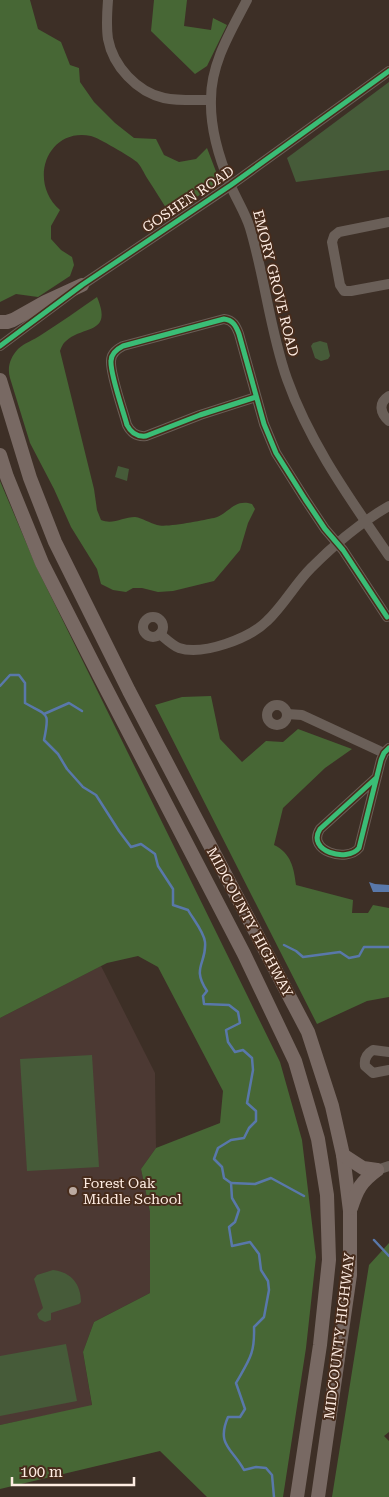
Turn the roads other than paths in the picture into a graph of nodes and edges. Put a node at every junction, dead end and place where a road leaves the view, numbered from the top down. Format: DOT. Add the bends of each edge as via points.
graph roads {
  1 [pos="108,0"];
  2 [pos="247,0"];
  3 [pos="389,71"];
  4 [pos="210,100"];
  5 [pos="230,185"];
  6 [pos="389,222"];
  7 [pos="389,284"];
  8 [pos="82,285"];
  9 [pos="0,322"];
  10 [pos="0,346"];
  11 [pos="0,380"];
  12 [pos="389,396"];
  13 [pos="256,397"];
  14 [pos="389,421"];
  15 [pos="0,455"];
  16 [pos="389,506"];
  17 [pos="365,521"];
  18 [pos="338,544"];
  19 [pos="389,556"];
  20 [pos="387,617"];
  21 [pos="160,634"];
  22 [pos="287,714"];
  23 [pos="386,751"];
  24 [pos="376,778"];
  25 [pos="389,1052"];
  26 [pos="389,1070"];
  27 [pos="343,1155"];
  28 [pos="383,1168"];
  29 [pos="350,1211"];
  30 [pos="297,1497"];
  31 [pos="318,1497"];
  1 -- 4 [label="street" via="109,45 129,78 159,97"];
  2 -- 4 [label="street, EMORY GROVE ROAD" via="218,59"];
  3 -- 5 [label="street, GOSHEN ROAD"];
  4 -- 5 [label="street, EMORY GROVE ROAD" via="215,135"];
  5 -- 8 [label="street, GOSHEN ROAD"];
  5 -- 17 [label="street, EMORY GROVE ROAD" via="250,229 280,357 299,412 325,460"];
  6 -- 7 [label="street" via="340,232 332,242 339,283 344,291"];
  8 -- 9 [label="main road" via="8,322"];
  8 -- 10 [label="street, GOSHEN ROAD"];
  11 -- 27 [label="main road, MIDCOUNTY HIGHWAY" via="30,478 55,542 308,1032 332,1106"];
  12 -- 14 [label="street" via="381,407"];
  13 -- 13 [label="street" via="237,328 230,321 219,320 123,346 112,357 127,425 135,434 146,436"];
  13 -- 18 [label="street" via="268,434 286,471"];
  15 -- 30 [label="main road, MIDCOUNTY HIGHWAY" via="42,563 244,954 295,1061 318,1139 327,1195 329,1260"];
  16 -- 17 [label="street"];
  17 -- 18 [label="street"];
  17 -- 19 [label="street, EMORY GROVE ROAD"];
  18 -- 20 [label="street"];
  18 -- 21 [label="street" via="302,578 269,620 247,635 219,646 186,649 175,646"];
  22 -- 23 [label="street" via="302,715"];
  23 -- 24 [label="street"];
  24 -- 24 [label="street" via="359,848 346,856 319,846 318,831"];
  25 -- 26 [label="street" via="373,1050 364,1062 373,1073"];
  27 -- 28 [label="main road" via="364,1168"];
  27 -- 29 [label="main road, MIDCOUNTY HIGHWAY"];
  28 -- 29 [label="main road" via="364,1180 357,1189"];
  29 -- 31 [label="main road, MIDCOUNTY HIGHWAY" via="350,1275"];
}
